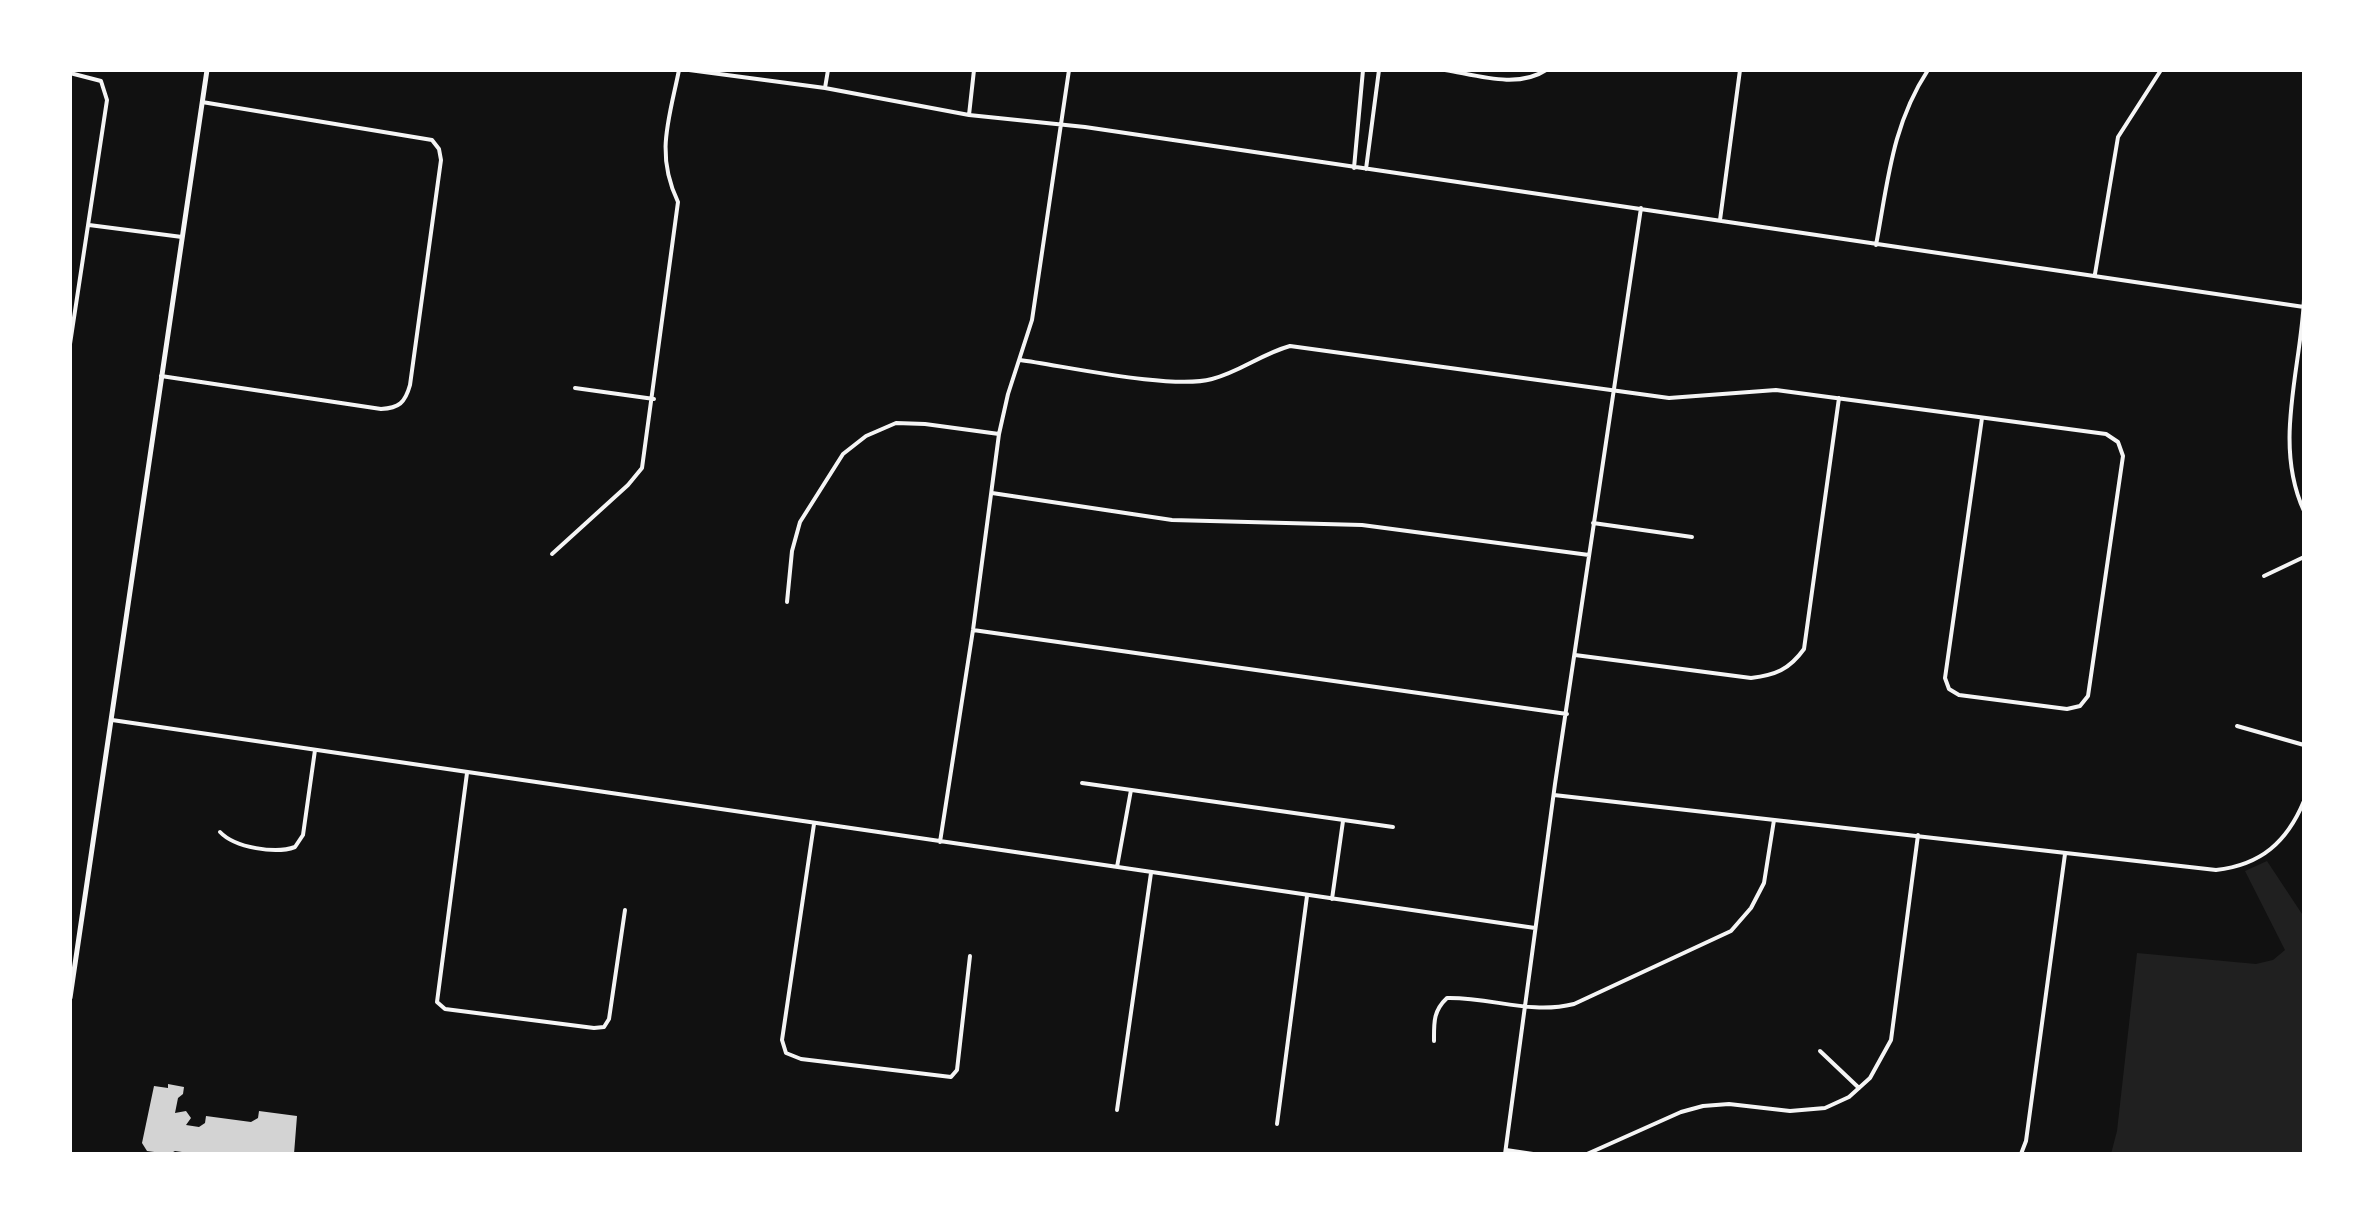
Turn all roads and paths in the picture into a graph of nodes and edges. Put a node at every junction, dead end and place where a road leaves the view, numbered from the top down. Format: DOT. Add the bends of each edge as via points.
graph roads {
  1 [pos="207,70"];
  2 [pos="679,70"];
  3 [pos="690,70"];
  4 [pos="828,70"];
  5 [pos="974,70"];
  6 [pos="1069,70"];
  7 [pos="1363,70"];
  8 [pos="1379,70"];
  9 [pos="1444,70"];
  10 [pos="1546,70"];
  11 [pos="1740,70"];
  12 [pos="1928,70"];
  13 [pos="2161,70"];
  14 [pos="70,73"];
  15 [pos="825,88"];
  16 [pos="202,102"];
  17 [pos="969,116"];
  18 [pos="1059,124"];
  19 [pos="1354,168"];
  20 [pos="1366,170"];
  21 [pos="1641,208"];
  22 [pos="1720,220"];
  23 [pos="90,225"];
  24 [pos="182,237"];
  25 [pos="1876,244"];
  26 [pos="2095,274"];
  27 [pos="2304,298"];
  28 [pos="2304,307"];
  29 [pos="70,344"];
  30 [pos="1020,360"];
  31 [pos="161,376"];
  32 [pos="575,388"];
  33 [pos="1614,391"];
  34 [pos="1839,398"];
  35 [pos="654,400"];
  36 [pos="1982,418"];
  37 [pos="1000,434"];
  38 [pos="992,493"];
  39 [pos="2304,511"];
  40 [pos="1594,523"];
  41 [pos="1692,537"];
  42 [pos="552,554"];
  43 [pos="1589,555"];
  44 [pos="2304,557"];
  45 [pos="2264,576"];
  46 [pos="786,602"];
  47 [pos="974,630"];
  48 [pos="1575,655"];
  49 [pos="1566,714"];
  50 [pos="112,720"];
  51 [pos="2238,726"];
  52 [pos="2304,745"];
  53 [pos="315,750"];
  54 [pos="467,773"];
  55 [pos="1082,782"];
  56 [pos="1131,790"];
  57 [pos="1554,795"];
  58 [pos="2304,801"];
  59 [pos="1774,820"];
  60 [pos="1343,822"];
  61 [pos="814,824"];
  62 [pos="1393,827"];
  63 [pos="220,832"];
  64 [pos="1918,835"];
  65 [pos="940,842"];
  66 [pos="2064,854"];
  67 [pos="1118,868"];
  68 [pos="1151,873"];
  69 [pos="1307,896"];
  70 [pos="1332,898"];
  71 [pos="625,910"];
  72 [pos="1535,928"];
  73 [pos="970,956"];
  74 [pos="70,998"];
  75 [pos="1526,1008"];
  76 [pos="1434,1041"];
  77 [pos="1820,1050"];
  78 [pos="1859,1088"];
  79 [pos="1117,1110"];
  80 [pos="1278,1124"];
  81 [pos="1505,1152"];
  82 [pos="1532,1154"];
  83 [pos="1588,1154"];
  84 [pos="2021,1154"];
  1 -- 16 [label="main road"];
  2 -- 35 [label="street" via="665,138 666,176 678,202"];
  3 -- 15 [label="street"];
  4 -- 15 [label="street"];
  5 -- 17 [label="street"];
  6 -- 18 [label="street"];
  7 -- 19 [label="street"];
  8 -- 20 [label="street"];
  9 -- 10 [label="street" via="1516,80"];
  11 -- 22 [label="street"];
  12 -- 25 [label="street" via="1897,130"];
  13 -- 26 [label="street" via="2118,137"];
  14 -- 23 [label="street" via="101,81 107,100"];
  15 -- 17 [label="street"];
  16 -- 24 [label="main road"];
  16 -- 31 [label="street" via="432,140 440,160 410,386 396,408 380,409"];
  17 -- 18 [label="street"];
  18 -- 19 [label="street"];
  18 -- 30 [label="street" via="1032,320"];
  19 -- 20 [label="street"];
  20 -- 21 [label="street"];
  21 -- 22 [label="street"];
  21 -- 33 [label="street"];
  22 -- 25 [label="street"];
  23 -- 24 [label="street"];
  23 -- 29 [label="street"];
  24 -- 31 [label="main road"];
  25 -- 26 [label="street"];
  26 -- 28 [label="street"];
  27 -- 28 [label="street"];
  28 -- 39 [label="street" via="2289,435 2290,467"];
  30 -- 33 [label="street" via="1208,381 1290,346"];
  30 -- 37 [label="street"];
  31 -- 50 [label="main road"];
  32 -- 35 [label="street"];
  33 -- 34 [label="street" via="1669,398 1776,390"];
  33 -- 40 [label="street"];
  34 -- 36 [label="street"];
  34 -- 48 [label="street" via="1804,649 1796,660 1751,678"];
  35 -- 42 [label="street" via="642,468"];
  36 -- 36 [label="street" via="1949,689 2067,710 2080,706 2088,696 2122,456 2118,442 2106,434"];
  37 -- 38 [label="street"];
  37 -- 46 [label="street" via="896,423 866,436 844,454 800,522"];
  38 -- 43 [label="street" via="1172,520 1362,525"];
  38 -- 47 [label="street"];
  40 -- 41 [label="street"];
  40 -- 43 [label="street"];
  43 -- 48 [label="street"];
  44 -- 45 [label="street"];
  47 -- 49 [label="street"];
  47 -- 65 [label="street"];
  48 -- 49 [label="street"];
  49 -- 57 [label="street"];
  50 -- 53 [label="street"];
  50 -- 74 [label="main road"];
  51 -- 52 [label="street"];
  53 -- 54 [label="street"];
  53 -- 63 [label="street" via="303,834 295,846 236,843"];
  54 -- 61 [label="street"];
  54 -- 71 [label="street" via="436,1002 604,1026"];
  55 -- 56 [label="street"];
  56 -- 60 [label="street"];
  56 -- 67 [label="street"];
  57 -- 59 [label="street"];
  57 -- 72 [label="street"];
  58 -- 66 [label="street" via="2279,844 2232,868 2193,870"];
  59 -- 64 [label="street"];
  59 -- 75 [label="street" via="1764,883 1731,931 1574,1004"];
  60 -- 62 [label="street"];
  60 -- 70 [label="street"];
  61 -- 65 [label="street"];
  61 -- 73 [label="street" via="782,1040 786,1053 950,1077 957,1070"];
  64 -- 66 [label="street"];
  64 -- 78 [label="street" via="1891,1040"];
  65 -- 67 [label="street"];
  66 -- 84 [label="street"];
  67 -- 68 [label="street"];
  68 -- 69 [label="street"];
  68 -- 79 [label="street"];
  69 -- 70 [label="street"];
  69 -- 80 [label="street"];
  70 -- 72 [label="street"];
  72 -- 75 [label="street"];
  75 -- 76 [label="street" via="1447,998 1434,1019"];
  75 -- 81 [label="street"];
  77 -- 78 [label="street"];
  78 -- 83 [label="street" via="1838,1104 1812,1110 1703,1106"];
  81 -- 82 [label="street"];
}
